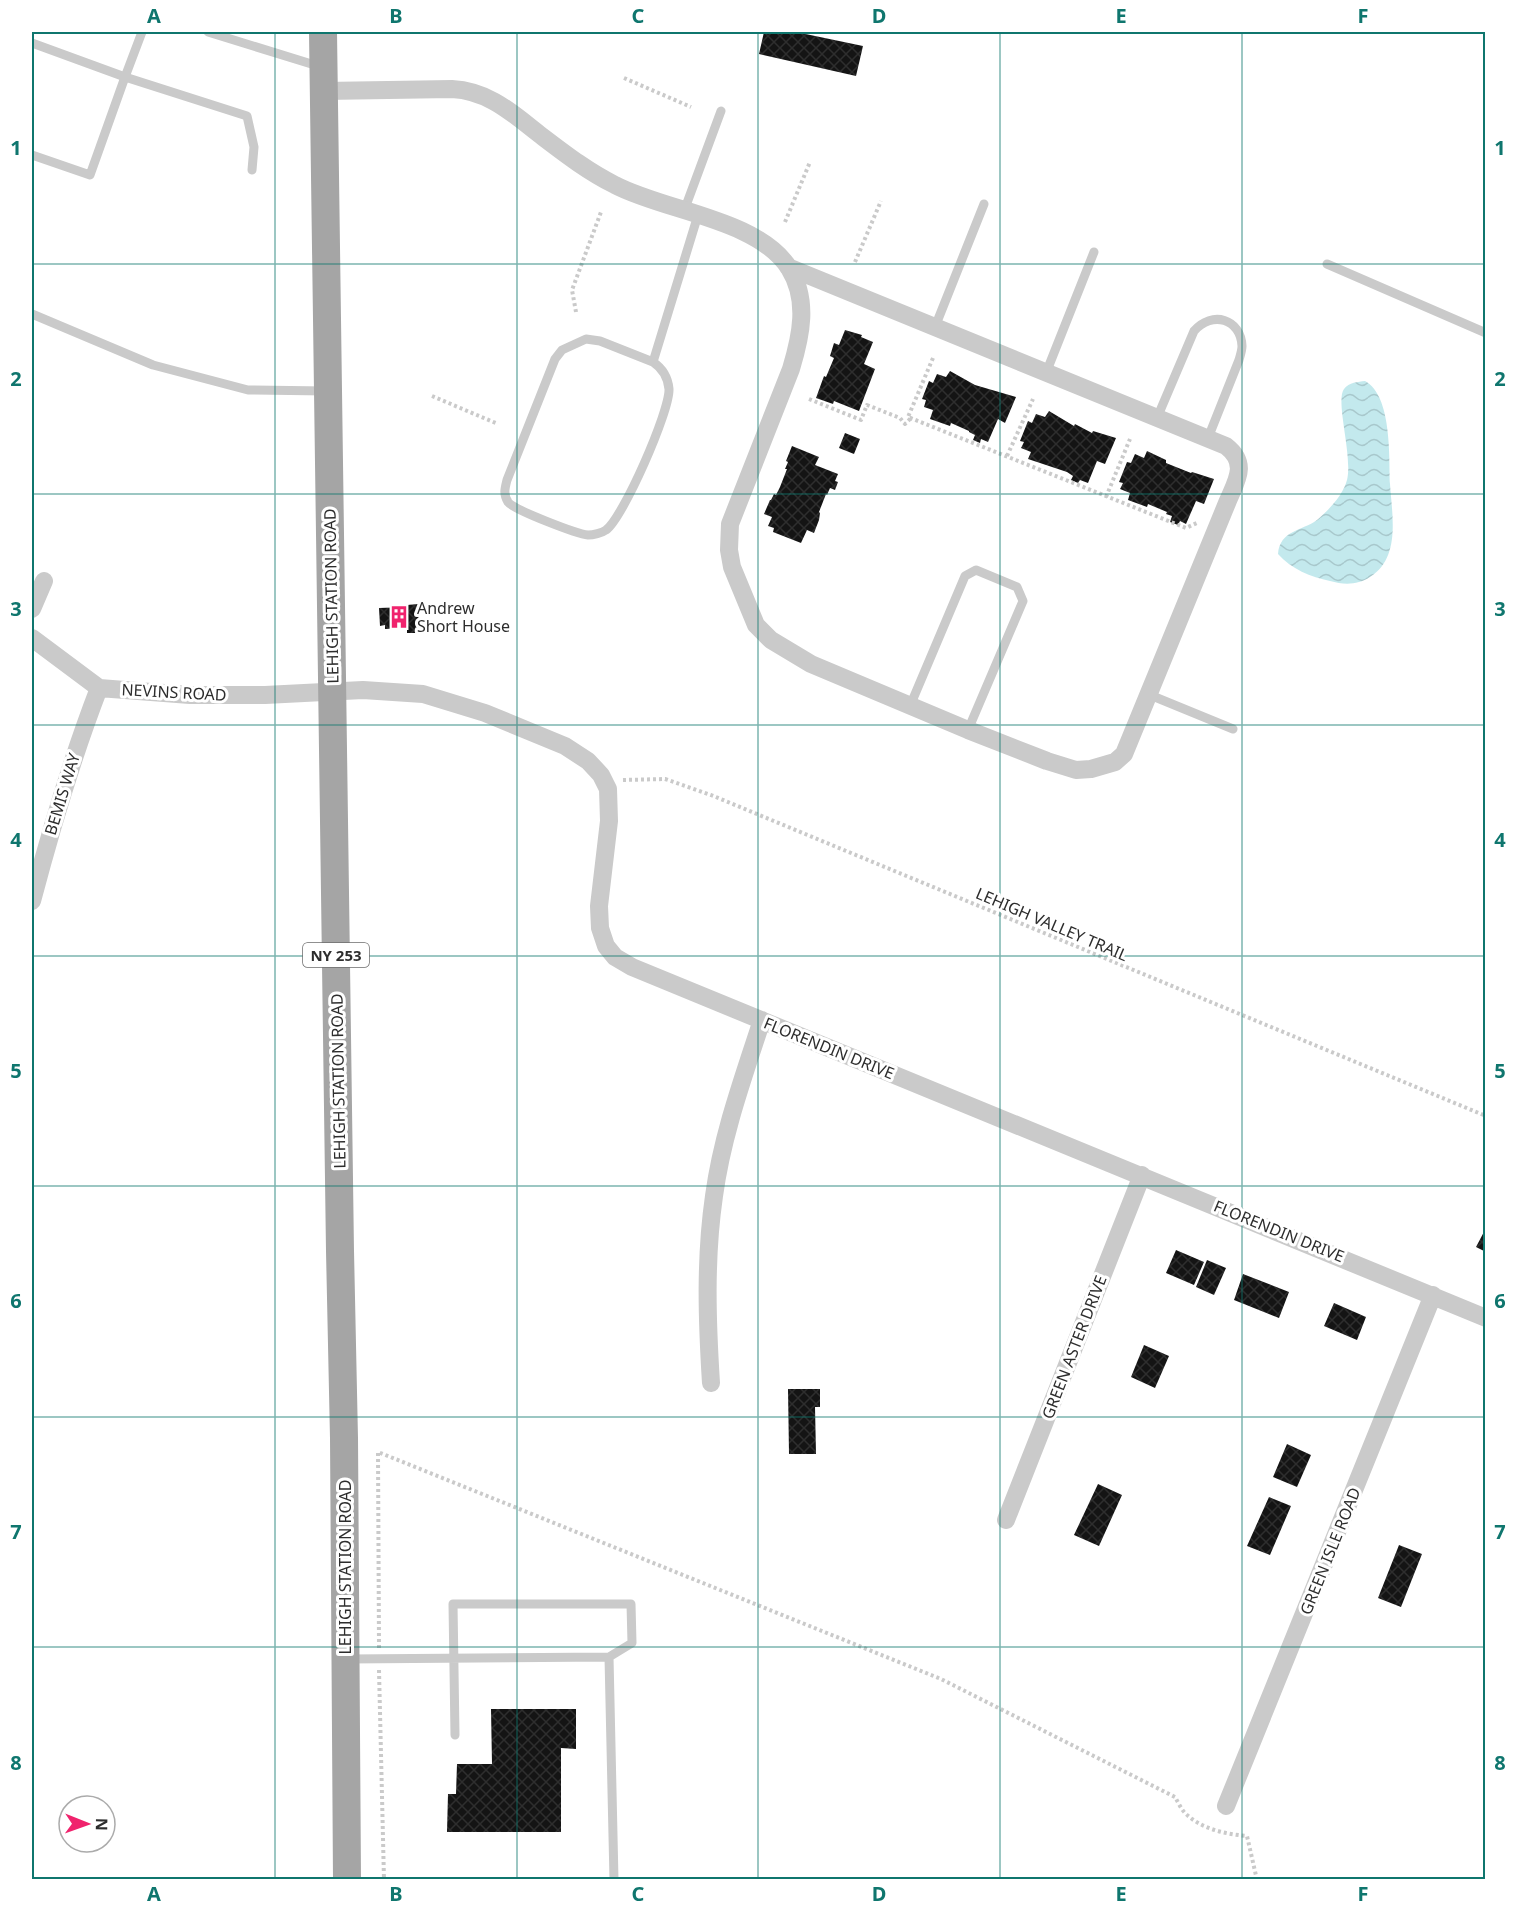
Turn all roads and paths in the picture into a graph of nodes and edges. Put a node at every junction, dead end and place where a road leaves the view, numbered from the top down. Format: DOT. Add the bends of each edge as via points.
graph roads {
  1 [pos="142,32"];
  2 [pos="208,32"];
  3 [pos="323,32"];
  4 [pos="32,43"];
  5 [pos="125,77"];
  6 [pos="624,78"];
  7 [pos="324,79"];
  8 [pos="691,107"];
  9 [pos="721,111"];
  10 [pos="32,154"];
  11 [pos="810,162"];
  12 [pos="252,170"];
  13 [pos="881,201"];
  14 [pos="984,204"];
  15 [pos="601,212"];
  16 [pos="691,213"];
  17 [pos="785,222"];
  18 [pos="1095,252"];
  19 [pos="855,262"];
  20 [pos="1328,264"];
  21 [pos="789,267"];
  22 [pos="576,312"];
  23 [pos="32,314"];
  24 [pos="935,327"];
  25 [pos="1485,333"];
  26 [pos="933,358"];
  27 [pos="653,362"];
  28 [pos="1046,373"];
  29 [pos="328,391"];
  30 [pos="432,396"];
  31 [pos="809,399"];
  32 [pos="1033,399"];
  33 [pos="910,418"];
  34 [pos="1157,418"];
  35 [pos="498,424"];
  36 [pos="1208,438"];
  37 [pos="1130,439"];
  38 [pos="1007,456"];
  39 [pos="1106,497"];
  40 [pos="1227,503"];
  41 [pos="44,581"];
  42 [pos="32,609"];
  43 [pos="32,638"];
  44 [pos="99,688"];
  45 [pos="333,692"];
  46 [pos="1150,694"];
  47 [pos="910,706"];
  48 [pos="1233,729"];
  49 [pos="968,730"];
  50 [pos="604,781"];
  51 [pos="32,901"];
  52 [pos="762,1020"];
  53 [pos="1485,1116"];
  54 [pos="1142,1175"];
  55 [pos="1433,1295"];
  56 [pos="1485,1318"];
  57 [pos="711,1383"];
  58 [pos="1006,1520"];
  59 [pos="609,1657"];
  60 [pos="379,1658"];
  61 [pos="453,1658"];
  62 [pos="345,1659"];
  63 [pos="454,1736"];
  64 [pos="1226,1806"];
  65 [pos="346,1880"];
  66 [pos="384,1880"];
  67 [pos="615,1880"];
  68 [pos="1257,1880"];
  1 -- 5 [label="lane"];
  2 -- 7 [label="lane"];
  3 -- 7 [label="main road, LEHIGH STATION ROAD / NY 253"];
  4 -- 5 [label="lane"];
  5 -- 10 [label="lane" via="90,175"];
  5 -- 12 [label="lane" via="247,116 254,147"];
  6 -- 8 [label="path"];
  7 -- 16 [label="street" via="468,90 509,110 594,174 638,195"];
  7 -- 29 [label="main road, LEHIGH STATION ROAD / NY 253"];
  9 -- 16 [label="lane"];
  11 -- 17 [label="path"];
  13 -- 19 [label="path"];
  14 -- 24 [label="lane"];
  15 -- 22 [label="path" via="572,290"];
  16 -- 21 [label="street" via="749,234"];
  16 -- 27 [label="lane"];
  18 -- 28 [label="lane"];
  20 -- 25 [label="lane"];
  21 -- 24 [label="street"];
  21 -- 47 [label="street" via="801,305 799,344 730,524 732,567 756,625 771,640 811,664"];
  23 -- 29 [label="lane" via="153,365 248,390"];
  24 -- 28 [label="street"];
  26 -- 33 [label="path"];
  27 -- 27 [label="lane" via="666,377 668,400 630,495 604,532 588,535 509,504 504,493 507,480 562,350 586,339"];
  28 -- 34 [label="street"];
  29 -- 45 [label="main road, LEHIGH STATION ROAD / NY 253"];
  30 -- 35 [label="path"];
  31 -- 33 [label="path" via="861,420 867,405 900,418 905,424"];
  32 -- 38 [label="path"];
  33 -- 38 [label="path"];
  34 -- 36 [label="street"];
  34 -- 36 [label="lane" via="1194,331 1202,321 1224,320 1233,326 1242,347"];
  36 -- 40 [label="street" via="1226,446 1239,460 1240,468"];
  37 -- 39 [label="path"];
  38 -- 39 [label="path"];
  39 -- 40 [label="path" via="1186,528 1209,518"];
  40 -- 46 [label="street"];
  41 -- 42 [label="street"];
  43 -- 44 [label="street, NEVINS ROAD"];
  44 -- 45 [label="street, NEVINS ROAD" via="190,695"];
  44 -- 51 [label="street, BEMIS WAY" via="52,823"];
  45 -- 50 [label="street" via="423,694 485,713 565,746 588,760"];
  45 -- 62 [label="main road, LEHIGH STATION ROAD / NY 253"];
  46 -- 48 [label="lane"];
  46 -- 49 [label="street" via="1124,754 1115,762 1091,769 1076,770 1047,761"];
  47 -- 49 [label="street"];
  47 -- 49 [label="lane" via="965,576 976,570 1017,587 1023,601"];
  50 -- 52 [label="street, FLORENDIN DRIVE" via="609,821 599,906 606,946 632,967"];
  50 -- 53 [label="path, LEHIGH VALLEY TRAIL" via="665,779 711,795"];
  52 -- 54 [label="street, FLORENDIN DRIVE"];
  52 -- 57 [label="street" via="728,1129 714,1195 708,1248"];
  54 -- 55 [label="street, FLORENDIN DRIVE"];
  54 -- 58 [label="street, GREEN ASTER DRIVE"];
  55 -- 56 [label="street, FLORENDIN DRIVE"];
  55 -- 64 [label="street, GREEN ISLE ROAD"];
  59 -- 61 [label="lane"];
  59 -- 61 [label="lane" via="632,1643 631,1604 453,1604"];
  59 -- 67 [label="lane"];
  60 -- 61 [label="lane"];
  60 -- 62 [label="lane"];
  60 -- 66 [label="path"];
  60 -- 68 [label="path" via="378,1452 941,1679 1175,1797 1185,1813 1208,1828 1247,1836"];
  61 -- 63 [label="lane"];
  62 -- 65 [label="main road, LEHIGH STATION ROAD / NY 253"];
}
